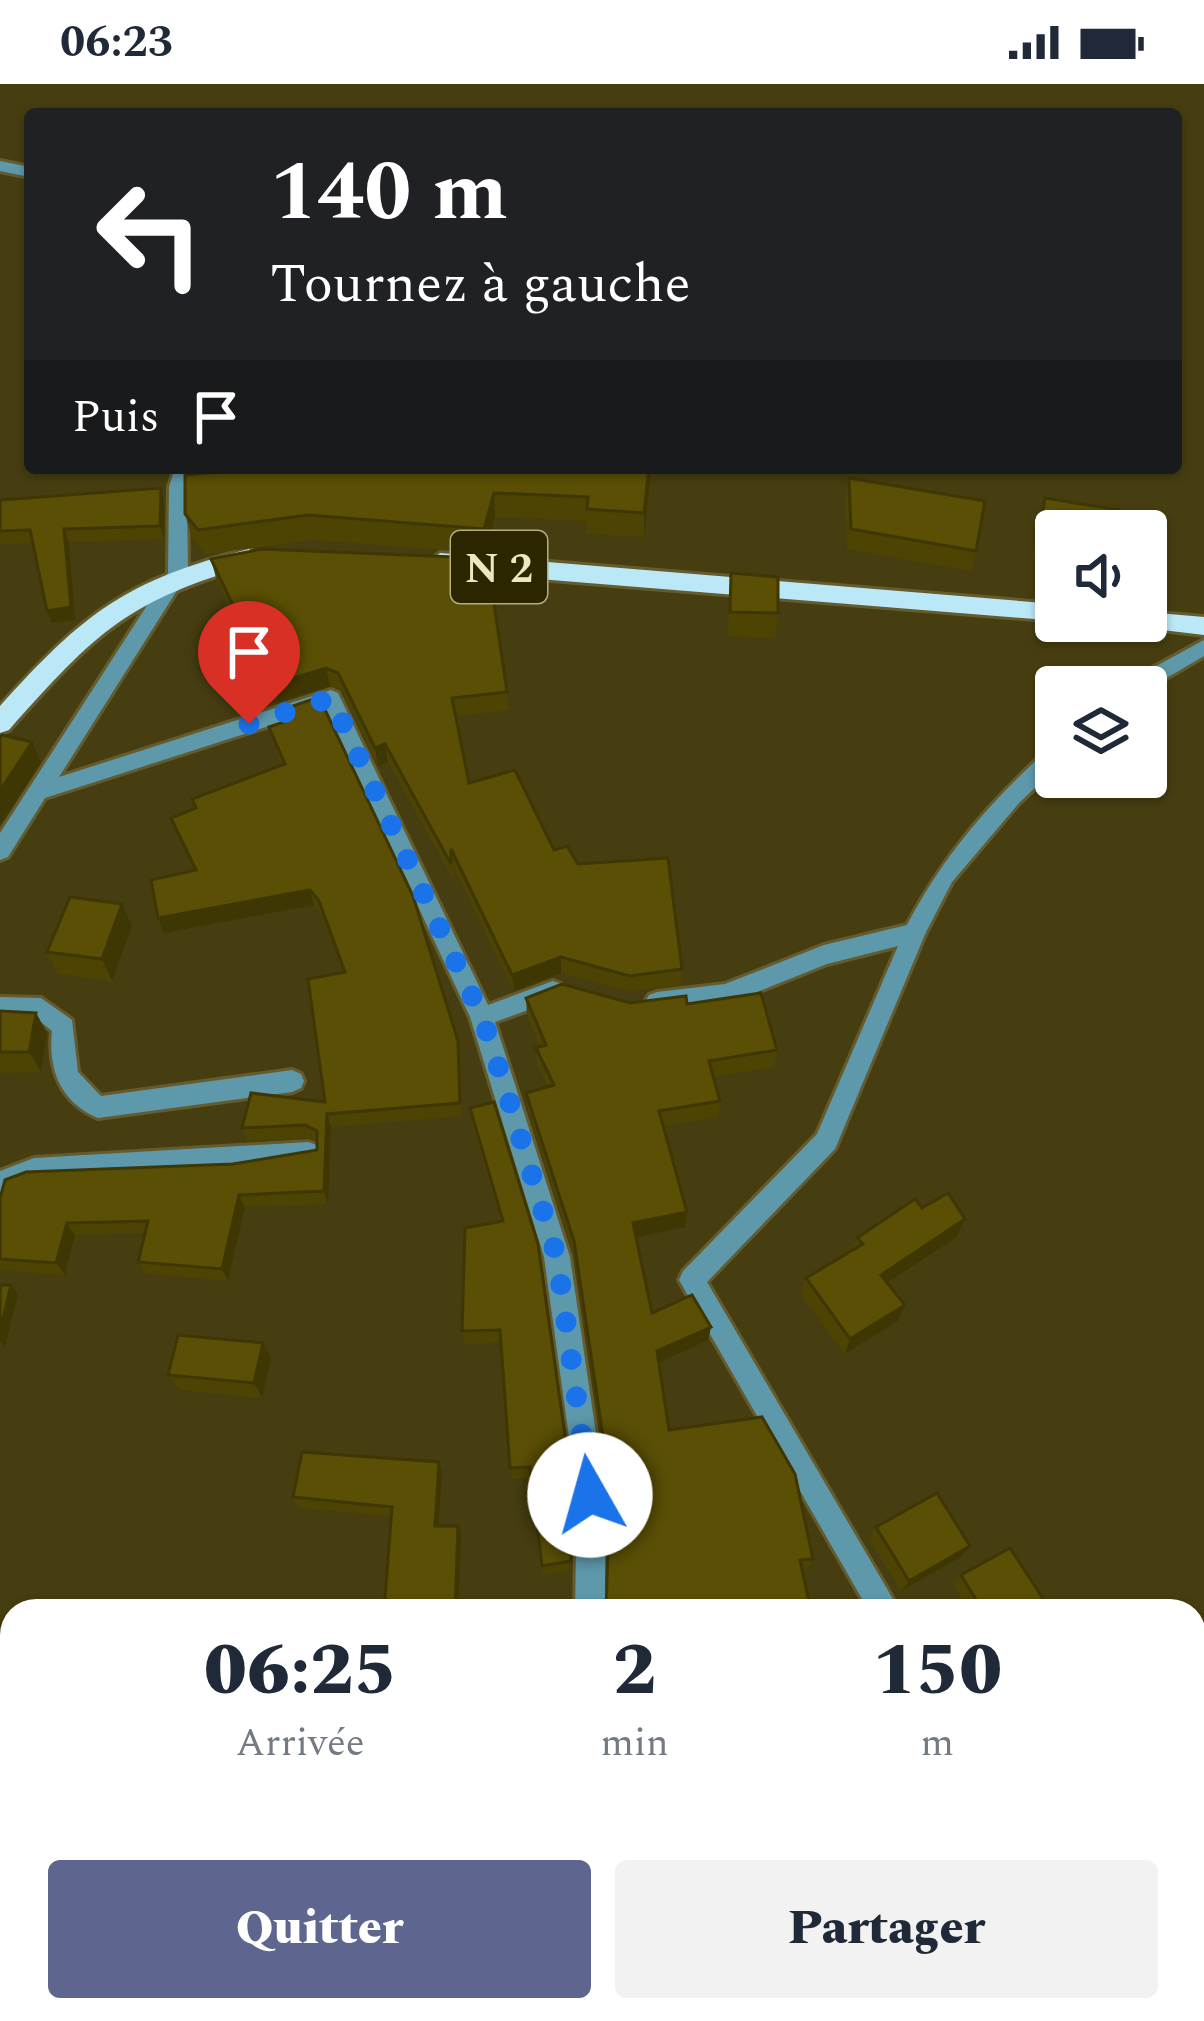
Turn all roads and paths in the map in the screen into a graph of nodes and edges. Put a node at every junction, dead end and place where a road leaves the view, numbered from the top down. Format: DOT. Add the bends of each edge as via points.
graph roads {
  1 [pos="182,474"];
  2 [pos="287,554"];
  3 [pos="406,559"];
  4 [pos="178,573"];
  5 [pos="1035,612"];
  6 [pos="1167,623"];
  7 [pos="1204,626"];
  8 [pos="1204,647"];
  9 [pos="1167,668"];
  10 [pos="0,723"];
  11 [pos="1035,775"];
  12 [pos="44,790"];
  13 [pos="0,851"];
  14 [pos="915,932"];
  15 [pos="585,993"];
  16 [pos="629,1006"];
  17 [pos="0,1007"];
  18 [pos="482,1017"];
  19 [pos="292,1081"];
  20 [pos="308,1153"];
  21 [pos="0,1182"];
  22 [pos="590,1599"];
  23 [pos="877,1599"];
  1 -- 4 [label="street"];
  2 -- 4 [label="main road"];
  3 -- 5 [label="main road, N 2"];
  4 -- 10 [label="main road" via="95,620"];
  4 -- 12 [label="street"];
  6 -- 7 [label="main road"];
  8 -- 9 [label="street"];
  11 -- 14 [label="street" via="944,876"];
  12 -- 13 [label="street"];
  12 -- 18 [label="street" via="331,698"];
  14 -- 16 [label="street" via="727,994"];
  14 -- 23 [label="street" via="826,1141 692,1280"];
  15 -- 18 [label="street" via="563,987"];
  17 -- 19 [label="street" via="41,1008 64,1027 59,1065 74,1092 98,1107"];
  18 -- 22 [label="street" via="557,1257 590,1495"];
  20 -- 21 [label="street" via="34,1168"];
}
